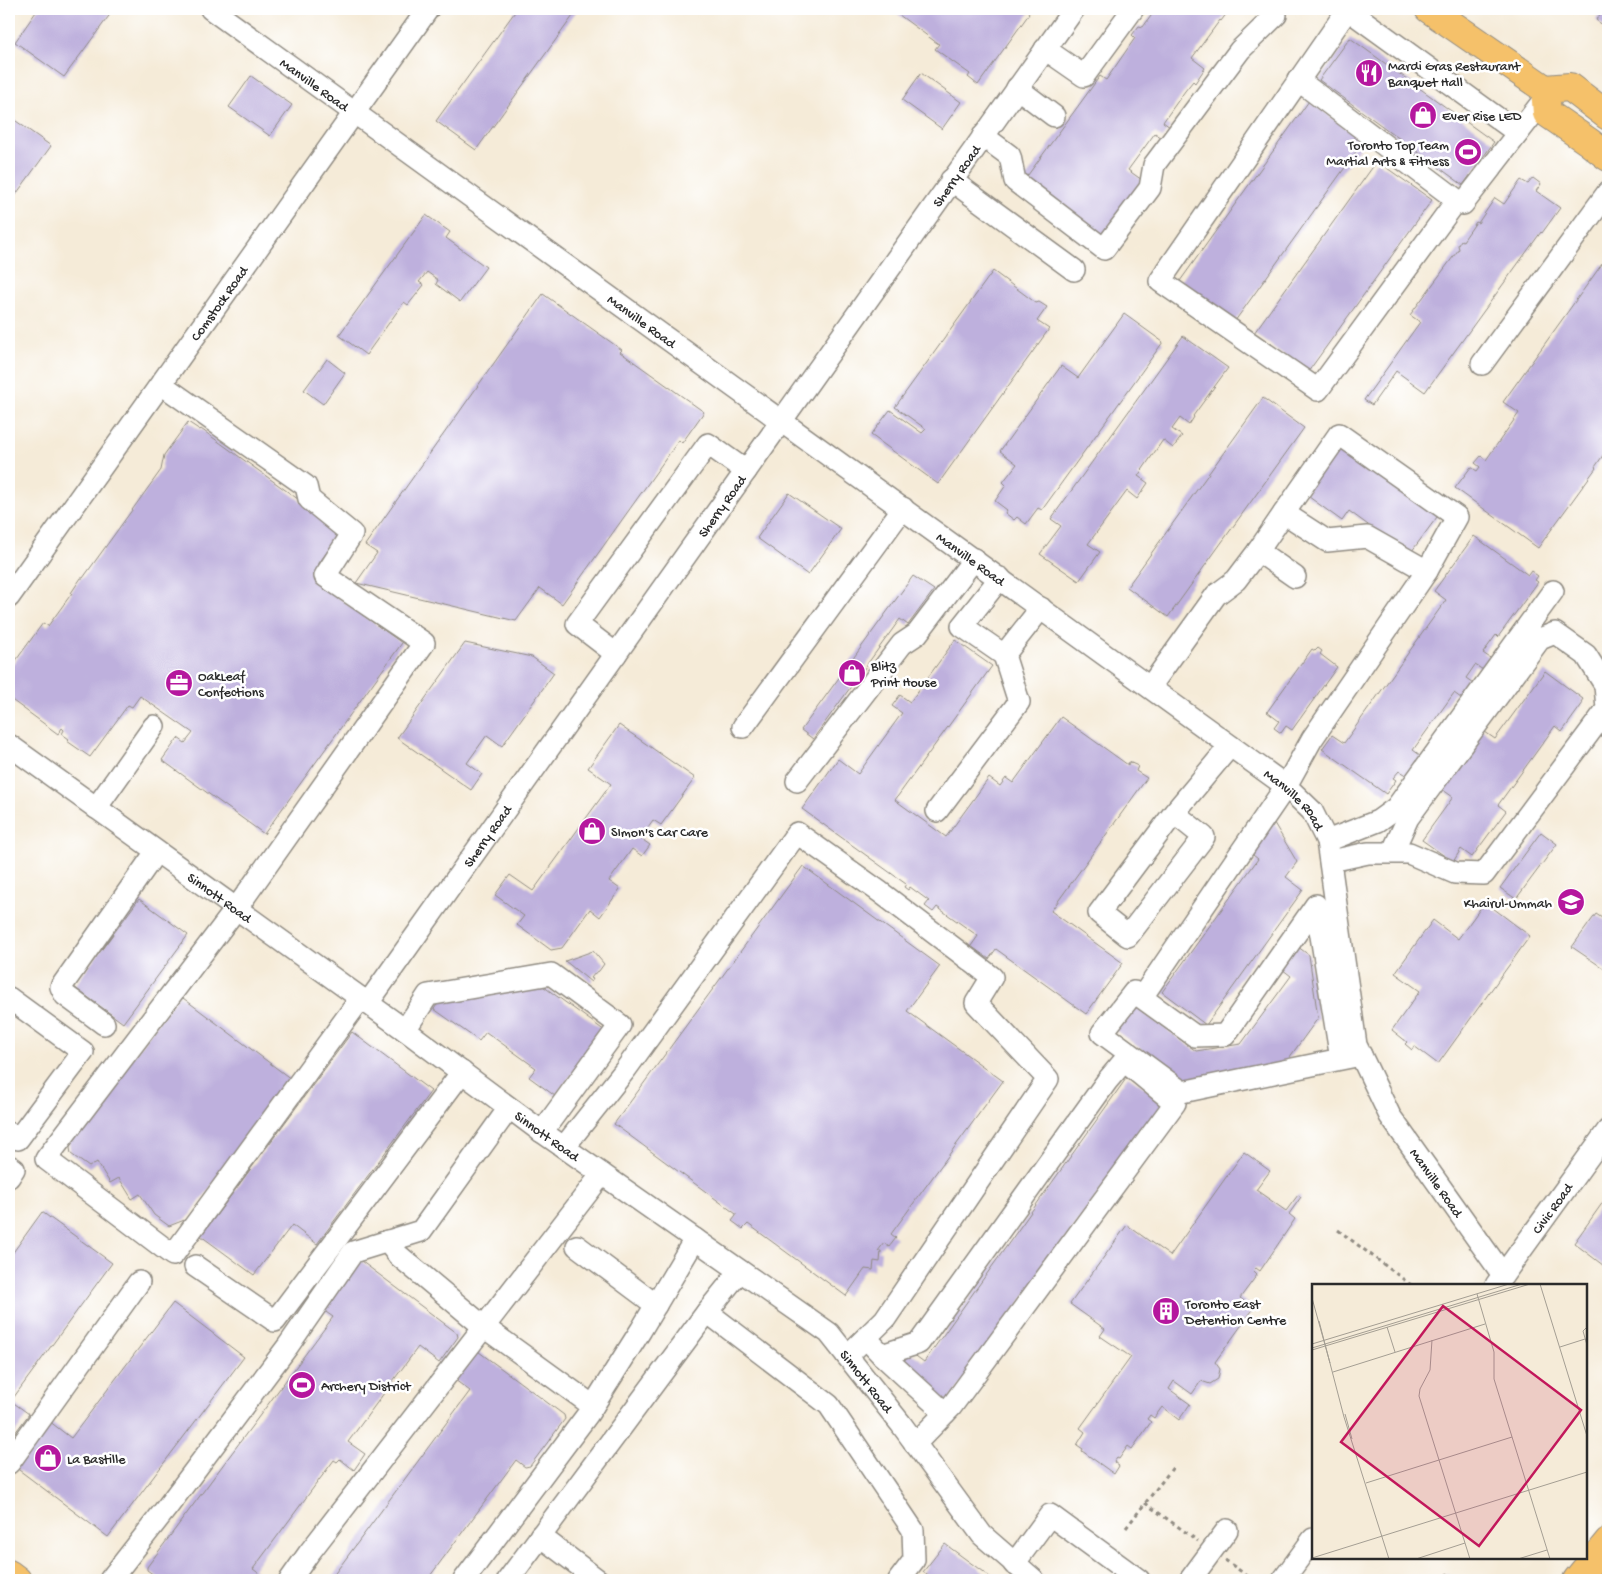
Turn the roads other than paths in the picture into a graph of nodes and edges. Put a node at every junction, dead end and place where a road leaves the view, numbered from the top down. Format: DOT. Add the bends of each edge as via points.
graph roads {
  1 [pos="211,9"];
  2 [pos="428,9"];
  3 [pos="1074,9"];
  4 [pos="1133,9"];
  5 [pos="1348,9"];
  6 [pos="1429,9"];
  7 [pos="1275,11"];
  8 [pos="1045,49"];
  9 [pos="1298,80"];
  10 [pos="1018,88"];
  11 [pos="1546,93"];
  12 [pos="355,113"];
  13 [pos="1054,116"];
  14 [pos="1608,116"];
  15 [pos="1518,133"];
  16 [pos="983,136"];
  17 [pos="1608,157"];
  18 [pos="951,180"];
  19 [pos="1608,192"];
  20 [pos="1457,200"];
  21 [pos="1074,270"];
  22 [pos="1482,364"];
  23 [pos="161,384"];
  24 [pos="781,421"];
  25 [pos="746,471"];
  26 [pos="903,508"];
  27 [pos="1284,513"];
  28 [pos="1258,551"];
  29 [pos="974,559"];
  30 [pos="1427,571"];
  31 [pos="1295,577"];
  32 [pos="1000,578"];
  33 [pos="1553,591"];
  34 [pos="9,597"];
  35 [pos="1041,608"];
  36 [pos="616,654"];
  37 [pos="1004,655"];
  38 [pos="1150,687"];
  39 [pos="154,726"];
  40 [pos="744,727"];
  41 [pos="9,745"];
  42 [pos="1230,746"];
  43 [pos="797,781"];
  44 [pos="1286,786"];
  45 [pos="96,808"];
  46 [pos="937,811"];
  47 [pos="1174,813"];
  48 [pos="1329,851"];
  49 [pos="156,852"];
  50 [pos="1392,853"];
  51 [pos="236,909"];
  52 [pos="9,998"];
  53 [pos="1142,998"];
  54 [pos="364,1001"];
  55 [pos="104,1024"];
  56 [pos="405,1030"];
  57 [pos="1351,1057"];
  58 [pos="462,1072"];
  59 [pos="509,1108"];
  60 [pos="1608,1130"];
  61 [pos="542,1132"];
  62 [pos="9,1133"];
  63 [pos="564,1146"];
  64 [pos="9,1166"];
  65 [pos="602,1174"];
  66 [pos="9,1177"];
  67 [pos="695,1239"];
  68 [pos="386,1241"];
  69 [pos="577,1246"];
  70 [pos="195,1266"];
  71 [pos="740,1271"];
  72 [pos="1500,1280"];
  73 [pos="139,1282"];
  74 [pos="656,1305"];
  75 [pos="707,1312"];
  76 [pos="484,1327"];
  77 [pos="866,1338"];
  78 [pos="882,1355"];
  79 [pos="847,1356"];
  80 [pos="593,1406"];
  81 [pos="945,1413"];
  82 [pos="915,1444"];
  83 [pos="9,1463"];
  84 [pos="1227,1530"];
  85 [pos="540,1536"];
  86 [pos="1312,1540"];
  87 [pos="1608,1542"];
  88 [pos="1014,1564"];
  89 [pos="9,1574"];
  90 [pos="907,1577"];
  91 [pos="17,1580"];
  92 [pos="112,1580"];
  93 [pos="290,1580"];
  94 [pos="464,1580"];
  95 [pos="508,1580"];
  96 [pos="598,1580"];
  97 [pos="1034,1580"];
  98 [pos="1138,1580"];
  99 [pos="1190,1580"];
  100 [pos="1283,1580"];
  101 [pos="1578,1580"];
  1 -- 12 [label="street, Manville Road"];
  2 -- 12 [label="street, Comstock Road"];
  3 -- 8 [label="street, Sherry Road"];
  4 -- 8 [label="street" via="1084,76"];
  5 -- 9 [label="street"];
  5 -- 15 [label="street"];
  6 -- 11 [label="main road"];
  7 -- 16 [label="street" via="1240,50 1154,165 1150,188 1104,249 1015,181 1010,156"];
  8 -- 10 [label="street, Sherry Road"];
  9 -- 20 [label="street"];
  9 -- 20 [label="street" via="1160,281 1318,390"];
  10 -- 13 [label="street"];
  10 -- 16 [label="street, Sherry Road"];
  11 -- 14 [label="main road" via="1570,87"];
  11 -- 15 [label="street"];
  11 -- 17 [label="main road" via="1547,113"];
  12 -- 23 [label="street, Comstock Road"];
  12 -- 24 [label="street, Manville Road"];
  15 -- 20 [label="street" via="1463,204"];
  16 -- 18 [label="street, Sherry Road"];
  18 -- 21 [label="street"];
  18 -- 24 [label="street, Sherry Road"];
  19 -- 22 [label="street"];
  23 -- 34 [label="street, Comstock Road"];
  23 -- 51 [label="street" via="306,486 309,499 352,534 325,576 424,643"];
  24 -- 25 [label="street, Sherry Road"];
  24 -- 26 [label="street, Manville Road"];
  25 -- 36 [label="street, Sherry Road"];
  25 -- 36 [label="street" via="708,444 576,624"];
  26 -- 29 [label="street, Manville Road"];
  26 -- 40 [label="street"];
  27 -- 28 [label="street"];
  27 -- 30 [label="street" via="1326,540 1367,537"];
  27 -- 30 [label="street" via="1339,434 1457,517"];
  28 -- 31 [label="street"];
  28 -- 38 [label="street" via="1236,580 1216,595"];
  29 -- 32 [label="street, Manville Road"];
  29 -- 43 [label="street" via="917,634 902,644"];
  30 -- 44 [label="street" via="1312,739"];
  32 -- 35 [label="street, Manville Road"];
  32 -- 37 [label="street" via="962,626"];
  33 -- 48 [label="street" via="1396,808"];
  35 -- 37 [label="street"];
  35 -- 38 [label="street, Manville Road"];
  36 -- 54 [label="street, Sherry Road"];
  37 -- 46 [label="street" via="1019,702"];
  38 -- 42 [label="street, Manville Road"];
  39 -- 45 [label="street"];
  41 -- 45 [label="street, Sinnott Road"];
  42 -- 44 [label="street, Manville Road"];
  42 -- 47 [label="street"];
  44 -- 48 [label="street, Manville Road" via="1312,811"];
  44 -- 53 [label="street"];
  45 -- 49 [label="street, Sinnott Road"];
  47 -- 47 [label="street" via="1098,913 1128,936 1204,836"];
  48 -- 50 [label="street"];
  48 -- 57 [label="street, Manville Road" via="1356,1045"];
  49 -- 51 [label="street, Sinnott Road"];
  49 -- 55 [label="street" via="61,987 65,995"];
  50 -- 50 [label="street" via="1409,853 1455,873 1484,874 1607,709 1606,685 1586,655 1554,633 1540,639 1408,818"];
  51 -- 54 [label="street, Sinnott Road"];
  51 -- 54 [label="street, Sherry Road" via="46,1159 173,1255"];
  52 -- 62 [label="street" via="83,1052 18,1139"];
  53 -- 57 [label="street" via="1134,992 1102,1033 1182,1092"];
  53 -- 57 [label="street" via="1194,1036 1225,1035 1316,905"];
  54 -- 56 [label="street, Sinnott Road"];
  56 -- 58 [label="street, Sinnott Road"];
  56 -- 61 [label="street" via="428,995 550,974 620,1025"];
  57 -- 72 [label="street, Manville Road"];
  58 -- 59 [label="street, Sinnott Road"];
  58 -- 70 [label="street" via="275,1321"];
  59 -- 61 [label="street, Sinnott Road"];
  59 -- 68 [label="street" via="421,1231"];
  60 -- 72 [label="street, Civic Road"];
  61 -- 63 [label="street, Sinnott Road"];
  63 -- 65 [label="street, Sinnott Road"];
  63 -- 77 [label="street" via="626,1069 797,833 992,977 976,1003 1048,1079 885,1319"];
  64 -- 66 [label="street" via="14,1170"];
  65 -- 67 [label="street, Sinnott Road"];
  65 -- 76 [label="street"];
  67 -- 71 [label="street, Sinnott Road"];
  67 -- 74 [label="street"];
  68 -- 76 [label="street" via="398,1255"];
  68 -- 92 [label="street" via="353,1252 288,1346"];
  69 -- 74 [label="street"];
  71 -- 75 [label="street"];
  71 -- 79 [label="street, Sinnott Road" via="829,1333"];
  73 -- 83 [label="street"];
  74 -- 80 [label="street"];
  75 -- 85 [label="street"];
  75 -- 90 [label="street" via="829,1405 913,1530 914,1560"];
  76 -- 80 [label="street"];
  76 -- 93 [label="street"];
  77 -- 78 [label="street"];
  77 -- 79 [label="street"];
  78 -- 81 [label="street"];
  78 -- 81 [label="street" via="919,1343 1124,1060 1170,1097 1175,1103"];
  79 -- 82 [label="street, Sinnott Road"];
  80 -- 94 [label="street"];
  81 -- 82 [label="street"];
  82 -- 88 [label="street, Sinnott Road" via="982,1535"];
  84 -- 99 [label="street"];
  85 -- 95 [label="street"];
  85 -- 96 [label="street"];
  86 -- 100 [label="street"];
  87 -- 101 [label="main road"];
  88 -- 97 [label="street, Sinnott Road"];
  88 -- 98 [label="street" via="1050,1515"];
  89 -- 91 [label="main road"];
}
